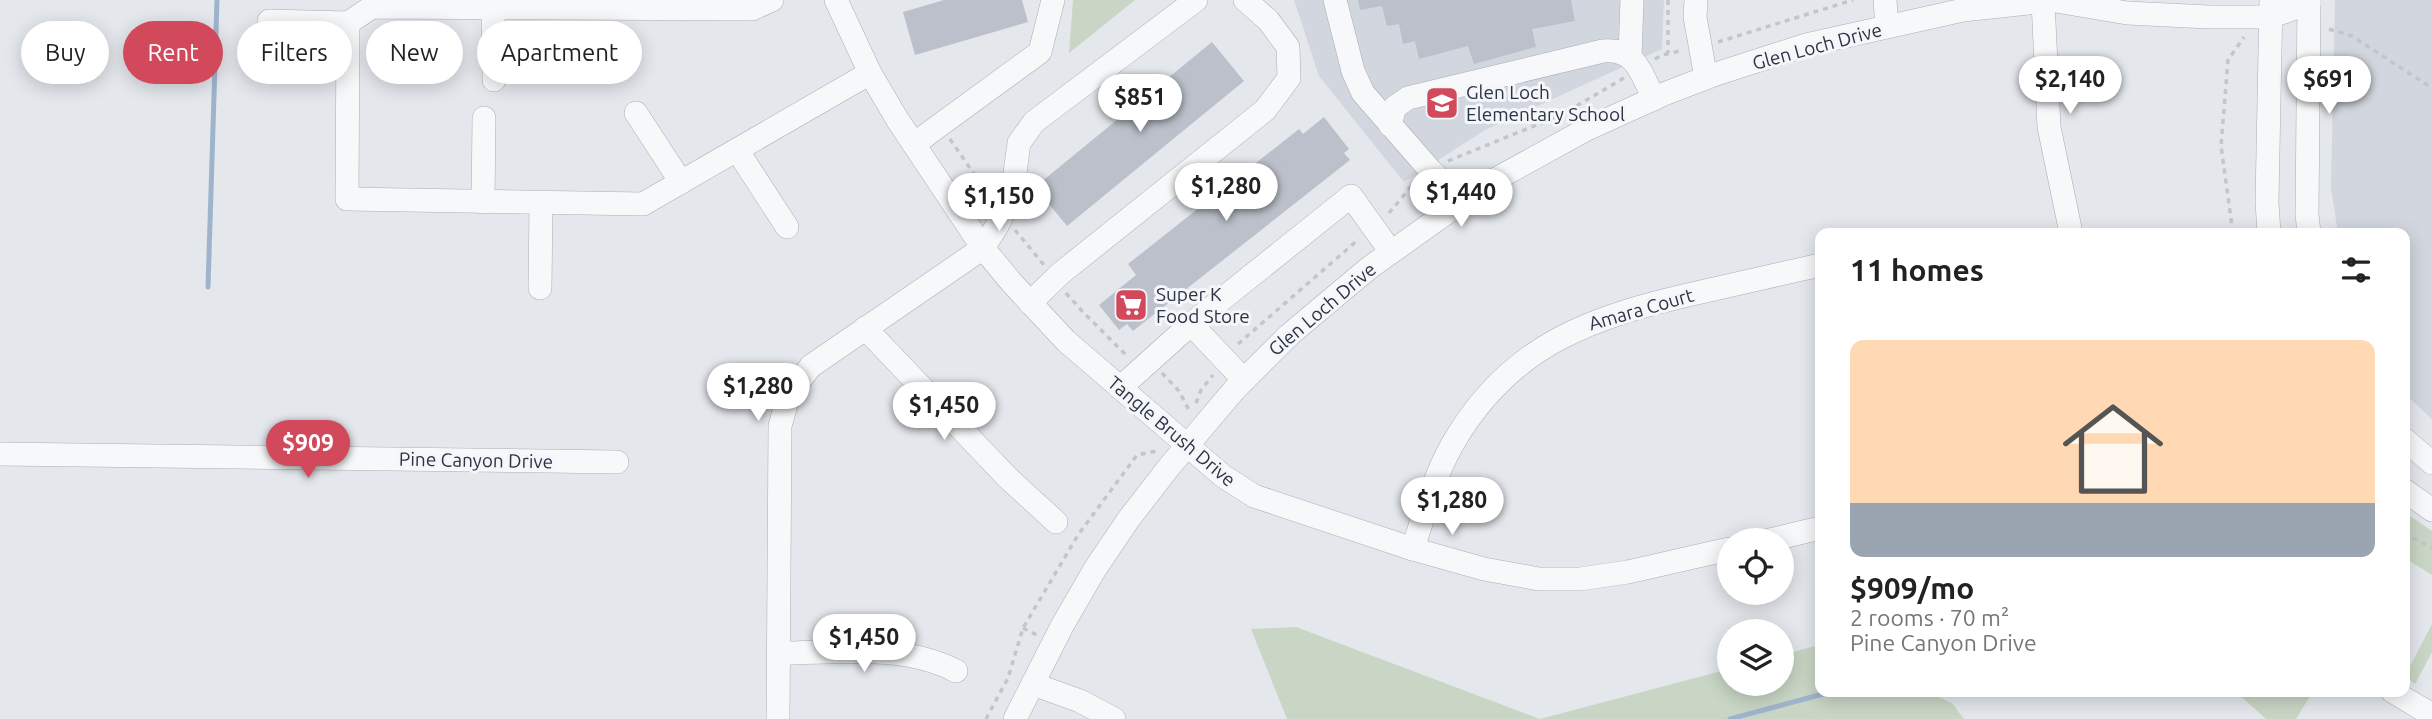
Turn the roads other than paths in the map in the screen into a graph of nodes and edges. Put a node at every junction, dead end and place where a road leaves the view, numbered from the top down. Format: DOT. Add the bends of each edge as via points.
graph roads {
  1 [pos="772,0"];
  2 [pos="836,0"];
  3 [pos="1053,0"];
  4 [pos="1196,0"];
  5 [pos="1245,0"];
  6 [pos="1335,0"];
  7 [pos="1632,0"];
  8 [pos="1696,0"];
  9 [pos="1885,0"];
  10 [pos="2052,1"];
  11 [pos="2306,1"];
  12 [pos="493,8"];
  13 [pos="2270,9"];
  14 [pos="351,21"];
  15 [pos="493,21"];
  16 [pos="1887,27"];
  17 [pos="1630,56"];
  18 [pos="870,73"];
  19 [pos="1706,78"];
  20 [pos="348,84"];
  21 [pos="1654,99"];
  22 [pos="636,113"];
  23 [pos="484,118"];
  24 [pos="1390,125"];
  25 [pos="914,144"];
  26 [pos="737,150"];
  27 [pos="681,182"];
  28 [pos="1463,201"];
  29 [pos="483,202"];
  30 [pos="541,203"];
  31 [pos="787,227"];
  32 [pos="2070,228"];
  33 [pos="2269,228"];
  34 [pos="2308,228"];
  35 [pos="983,248"];
  36 [pos="1391,252"];
  37 [pos="1815,266"];
  38 [pos="540,288"];
  39 [pos="1030,303"];
  40 [pos="1191,324"];
  41 [pos="865,328"];
  42 [pos="1244,380"];
  43 [pos="1120,388"];
  44 [pos="1181,440"];
  45 [pos="2410,444"];
  46 [pos="0,454"];
  47 [pos="617,462"];
  48 [pos="2432,463"];
  49 [pos="2410,494"];
  50 [pos="2432,510"];
  51 [pos="1056,522"];
  52 [pos="1815,529"];
  53 [pos="1794,534"];
  54 [pos="1413,549"];
  55 [pos="1717,552"];
  56 [pos="779,653"];
  57 [pos="956,671"];
  58 [pos="1033,684"];
  59 [pos="2403,697"];
  60 [pos="2428,711"];
  61 [pos="778,719"];
  62 [pos="1015,719"];
  63 [pos="1114,719"];
  1 -- 12 [label="street" via="752,9"];
  2 -- 18 [label="street, Tangle Brush Drive"];
  3 -- 25 [label="street" via="1040,52"];
  4 -- 35 [label="street" via="1034,122 1019,144 1012,195"];
  5 -- 39 [label="street" via="1288,47 1289,78 1265,110"];
  6 -- 24 [label="street" via="1353,71 1363,93"];
  7 -- 17 [label="street"];
  8 -- 19 [label="street"];
  9 -- 16 [label="street"];
  10 -- 13 [label="street, Glen Loch Drive" via="2168,16"];
  10 -- 16 [label="street, Glen Loch Drive" via="1963,10"];
  10 -- 32 [label="street" via="2049,127"];
  11 -- 13 [label="street, Glen Loch Drive"];
  11 -- 34 [label="street"];
  12 -- 14 [label="street" via="372,8"];
  12 -- 15 [label="street"];
  13 -- 33 [label="street"];
  16 -- 19 [label="street, Glen Loch Drive" via="1806,45"];
  17 -- 21 [label="street"];
  17 -- 24 [label="street" via="1618,50 1603,51 1423,93 1399,102"];
  18 -- 25 [label="street, Tangle Brush Drive"];
  18 -- 26 [label="street"];
  19 -- 21 [label="street, Glen Loch Drive"];
  20 -- 29 [label="street" via="347,199"];
  21 -- 28 [label="street, Glen Loch Drive" via="1587,129"];
  22 -- 27 [label="street"];
  23 -- 29 [label="street"];
  24 -- 28 [label="street"];
  25 -- 35 [label="street, Tangle Brush Drive"];
  26 -- 27 [label="street"];
  26 -- 31 [label="street"];
  27 -- 30 [label="street" via="643,204"];
  28 -- 36 [label="street, Glen Loch Drive"];
  29 -- 30 [label="street"];
  30 -- 38 [label="street"];
  35 -- 39 [label="street, Tangle Brush Drive"];
  35 -- 41 [label="street"];
  36 -- 40 [label="street" via="1351,196"];
  36 -- 42 [label="street, Glen Loch Drive" via="1289,335"];
  37 -- 54 [label="street, Amara Court" via="1616,313 1539,350 1476,408 1452,445"];
  39 -- 43 [label="street, Tangle Brush Drive"];
  40 -- 42 [label="street"];
  40 -- 43 [label="street"];
  41 -- 51 [label="street"];
  41 -- 56 [label="street" via="811,366 789,394 780,426"];
  42 -- 44 [label="street, Glen Loch Drive"];
  43 -- 44 [label="street, Tangle Brush Drive"];
  44 -- 54 [label="street, Tangle Brush Drive" via="1254,496"];
  44 -- 58 [label="street, Glen Loch Drive" via="1095,569"];
  45 -- 48 [label="street"];
  46 -- 47 [label="street, Pine Canyon Drive"];
  49 -- 50 [label="street"];
  52 -- 53 [label="street"];
  54 -- 55 [label="street, Tangle Brush Drive" via="1539,579 1628,572"];
  56 -- 57 [label="street" via="900,653"];
  56 -- 61 [label="street"];
  58 -- 62 [label="street, Glen Loch Drive"];
  58 -- 63 [label="street"];
  59 -- 60 [label="street"];
}
